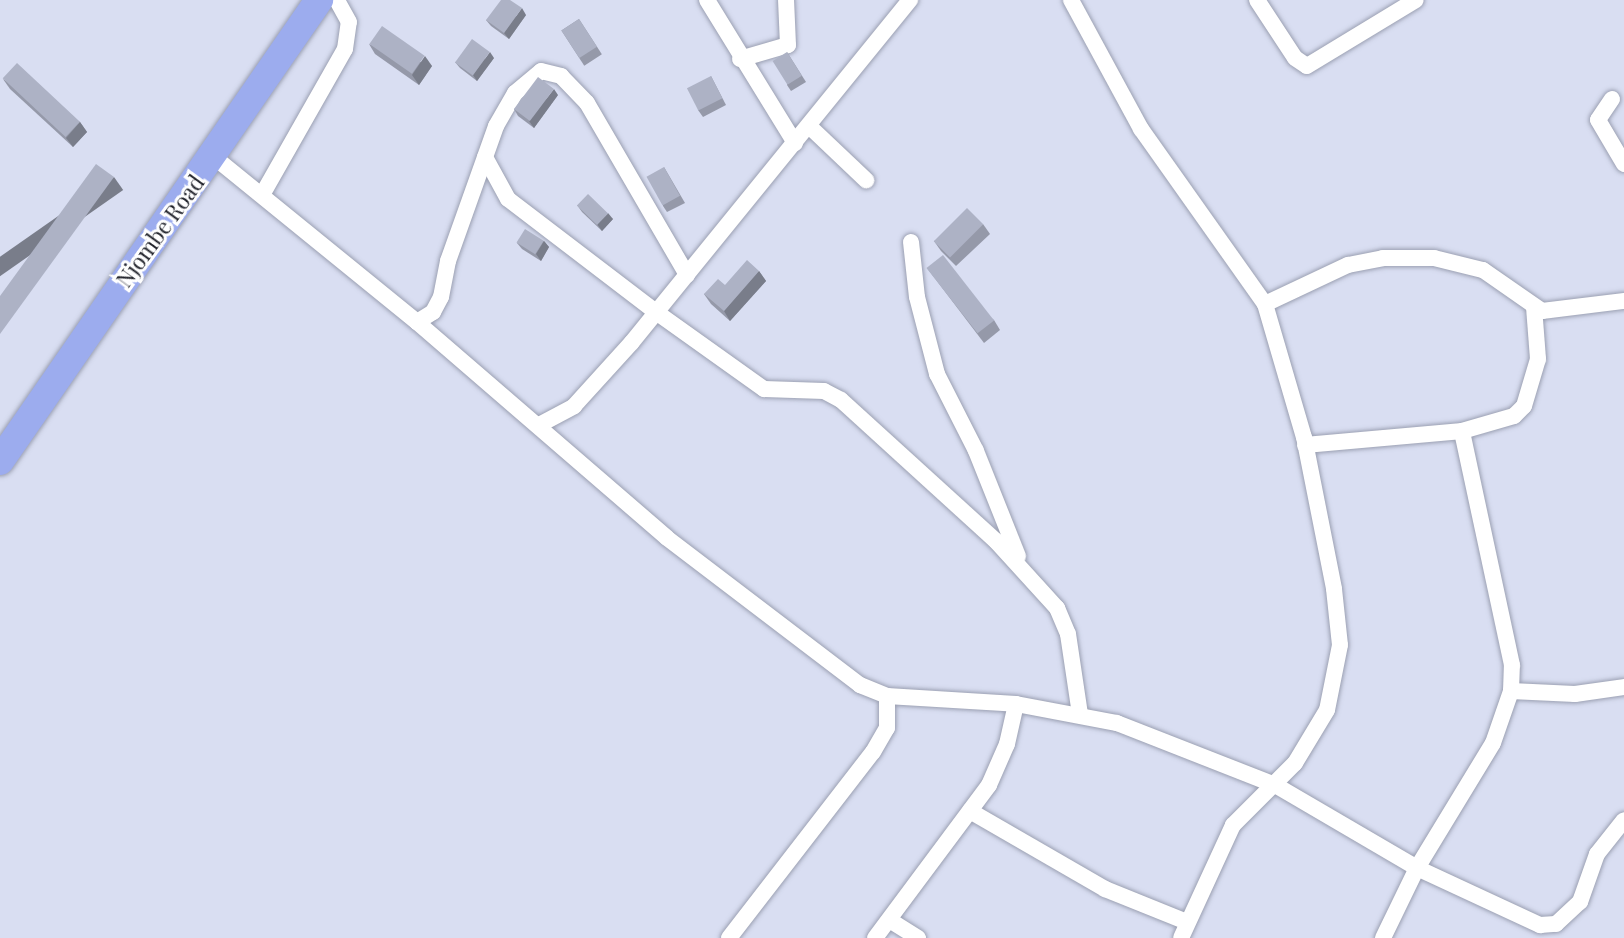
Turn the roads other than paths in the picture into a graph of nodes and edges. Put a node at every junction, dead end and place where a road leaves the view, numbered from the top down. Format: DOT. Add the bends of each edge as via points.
graph roads {
  1 [pos="319,0"];
  2 [pos="337,0"];
  3 [pos="707,0"];
  4 [pos="786,0"];
  5 [pos="910,0"];
  6 [pos="1071,0"];
  7 [pos="1257,0"];
  8 [pos="1416,0"];
  9 [pos="740,59"];
  10 [pos="1612,99"];
  11 [pos="809,126"];
  12 [pos="795,143"];
  13 [pos="214,157"];
  14 [pos="485,157"];
  15 [pos="1624,164"];
  16 [pos="866,180"];
  17 [pos="262,195"];
  18 [pos="911,242"];
  19 [pos="687,275"];
  20 [pos="1624,301"];
  21 [pos="1265,304"];
  22 [pos="1534,307"];
  23 [pos="656,312"];
  24 [pos="417,322"];
  25 [pos="539,425"];
  26 [pos="1462,431"];
  27 [pos="1305,445"];
  28 [pos="0,461"];
  29 [pos="1022,566"];
  30 [pos="1624,687"];
  31 [pos="1511,691"];
  32 [pos="887,696"];
  33 [pos="1016,704"];
  34 [pos="1080,714"];
  35 [pos="1275,785"];
  36 [pos="970,811"];
  37 [pos="1624,820"];
  38 [pos="1417,868"];
  39 [pos="891,921"];
  40 [pos="1184,930"];
  41 [pos="729,938"];
  42 [pos="875,938"];
  43 [pos="918,938"];
  44 [pos="1383,938"];
  1 -- 13 [label="highway, Njombe Road"];
  2 -- 17 [label="street" via="349,22 345,49"];
  3 -- 9 [label="street"];
  4 -- 9 [label="street" via="788,45"];
  5 -- 11 [label="street"];
  6 -- 21 [label="street" via="1141,129"];
  7 -- 8 [label="street" via="1295,58 1307,66"];
  9 -- 12 [label="street"];
  10 -- 15 [label="street" via="1598,120"];
  11 -- 12 [label="street"];
  11 -- 16 [label="street"];
  12 -- 19 [label="street"];
  13 -- 17 [label="street"];
  13 -- 28 [label="highway, Njombe Road"];
  14 -- 19 [label="street" via="522,84 541,71 561,76 615,145"];
  14 -- 23 [label="street" via="508,199"];
  14 -- 24 [label="street" via="448,261 441,297 433,312"];
  17 -- 24 [label="street"];
  18 -- 29 [label="street" via="917,297 937,374 976,451"];
  19 -- 23 [label="street"];
  20 -- 22 [label="street" via="1559,310"];
  21 -- 22 [label="street" via="1348,265 1434,258 1483,270"];
  21 -- 27 [label="street"];
  22 -- 26 [label="street" via="1538,359 1524,406 1514,416"];
  23 -- 25 [label="street" via="574,406"];
  23 -- 29 [label="street" via="764,389 824,391 841,400"];
  24 -- 25 [label="street"];
  25 -- 32 [label="street" via="667,538 830,667"];
  26 -- 27 [label="street"];
  26 -- 31 [label="street" via="1512,665"];
  27 -- 35 [label="street" via="1340,645 1327,710"];
  29 -- 34 [label="street" via="1057,608 1068,634"];
  30 -- 31 [label="street" via="1575,694"];
  31 -- 38 [label="street" via="1493,743"];
  32 -- 33 [label="street"];
  32 -- 41 [label="street" via="887,728 873,752"];
  33 -- 34 [label="street"];
  33 -- 36 [label="street" via="1007,744 989,785"];
  34 -- 35 [label="street"];
  35 -- 38 [label="street"];
  35 -- 40 [label="street" via="1233,825"];
  36 -- 39 [label="street"];
  36 -- 40 [label="street"];
  37 -- 38 [label="street" via="1597,854 1580,902 1556,924 1540,925 1507,913"];
  38 -- 44 [label="street"];
  39 -- 42 [label="street"];
  39 -- 43 [label="street"];
}
